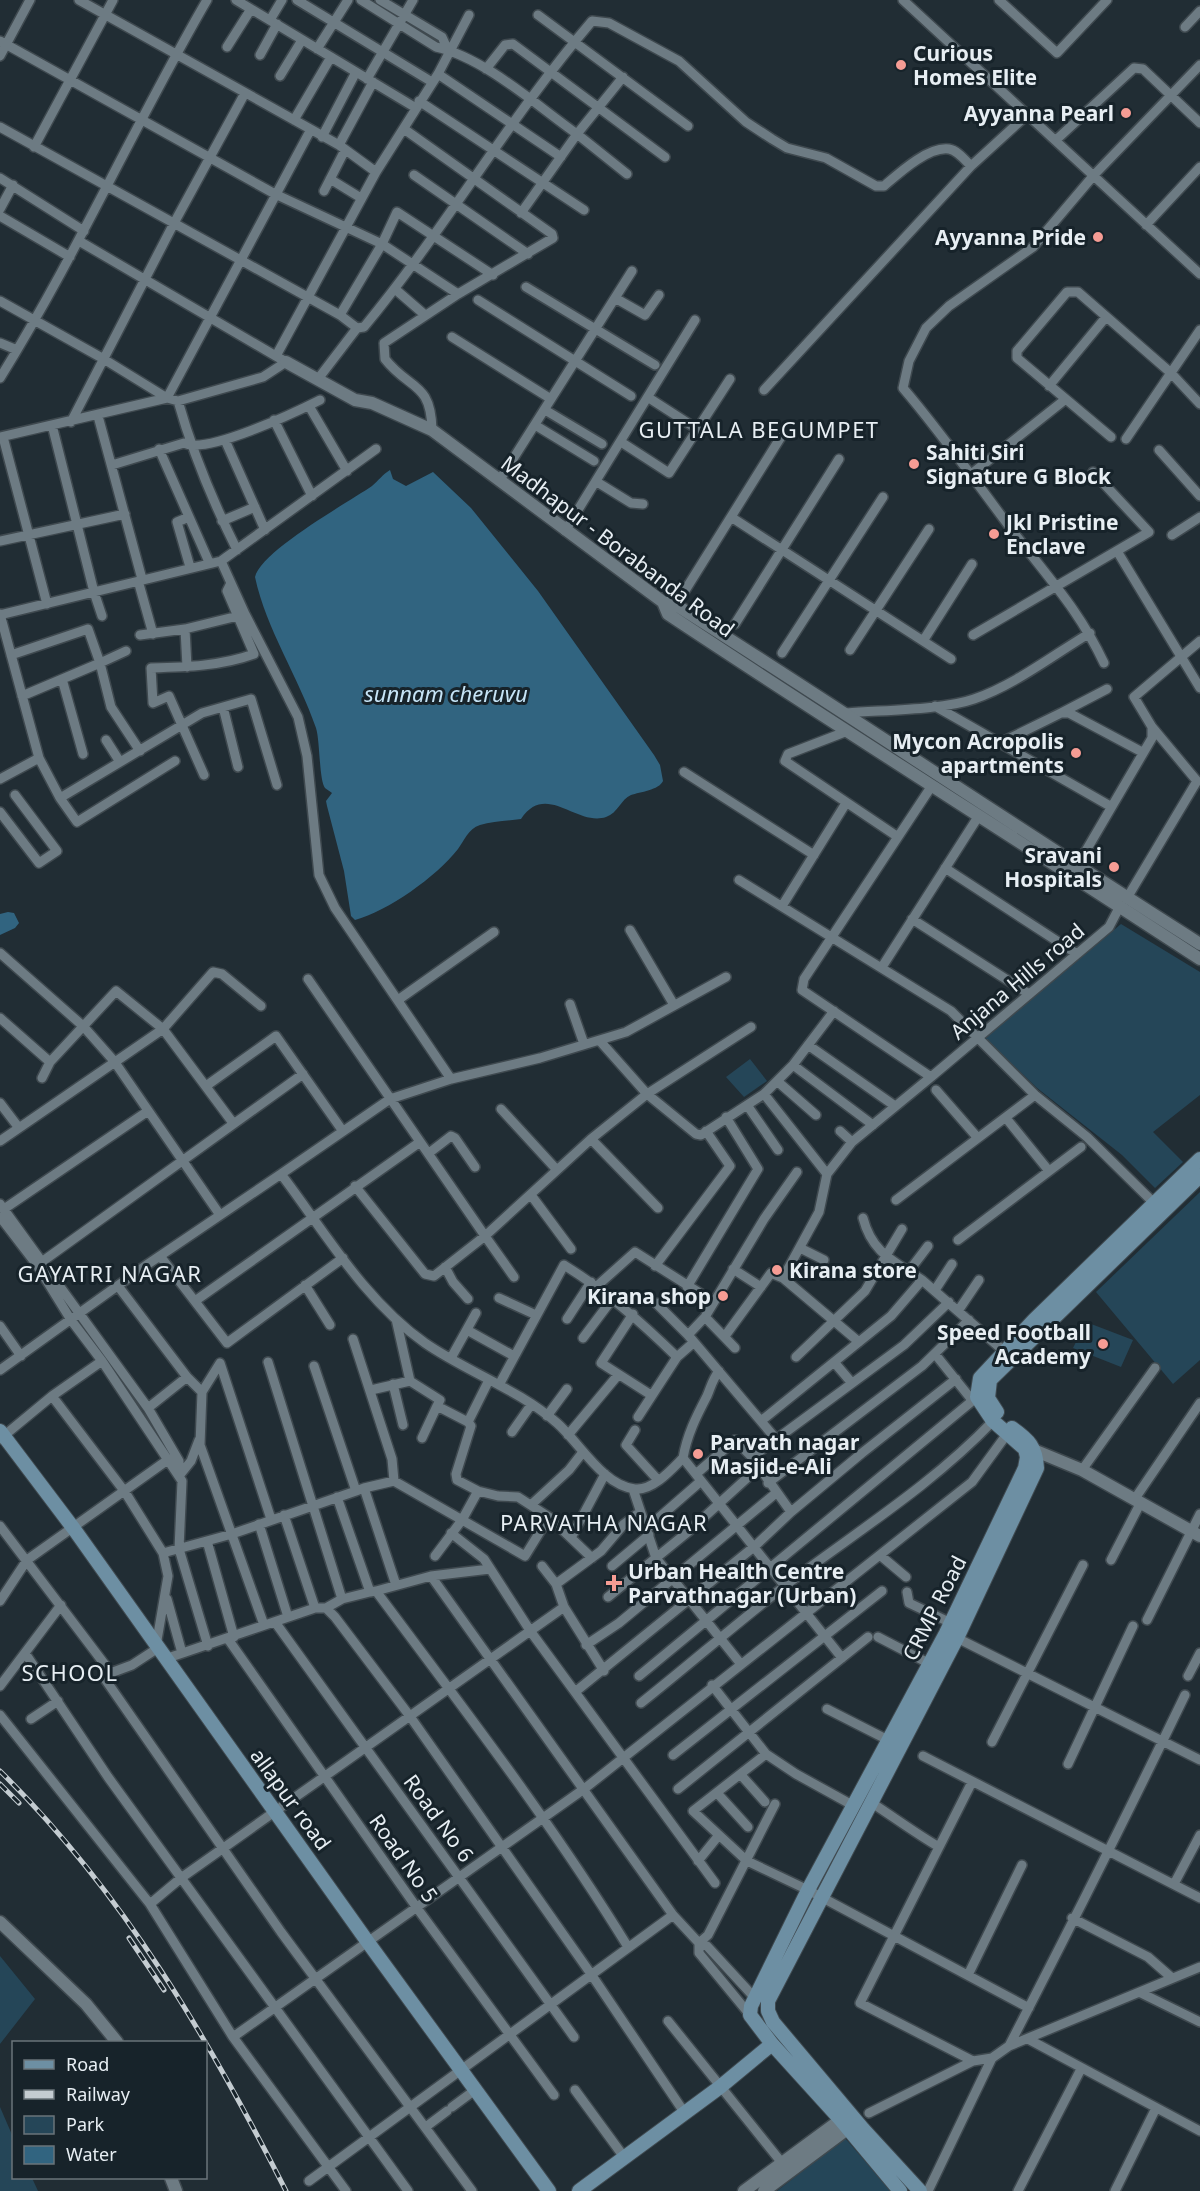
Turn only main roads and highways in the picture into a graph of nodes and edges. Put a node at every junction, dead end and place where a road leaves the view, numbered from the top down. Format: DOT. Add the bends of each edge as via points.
graph roads {
  1 [pos="1200,1159"];
  2 [pos="1200,1176"];
  3 [pos="1,1435"];
  4 [pos="772,2044"];
  5 [pos="853,2119"];
  6 [pos="549,2191"];
  7 [pos="579,2191"];
  8 [pos="900,2191"];
  9 [pos="920,2191"];
  1 -- 4 [label="main road, CRMP Road" via="1034,1320 980,1378 975,1399 1024,1449 1025,1468 930,1664 754,1997 750,2015"];
  2 -- 5 [label="main road, CRMP Road" via="990,1380 988,1398 999,1416 1028,1439 1036,1451 1036,1468 957,1638 768,2001 773,2022"];
  3 -- 6 [label="main road, allapur road" via="74,1528"];
  4 -- 5 [label="main road"];
  4 -- 7 [label="main road"];
  5 -- 8 [label="main road"];
  5 -- 9 [label="main road"];
}
